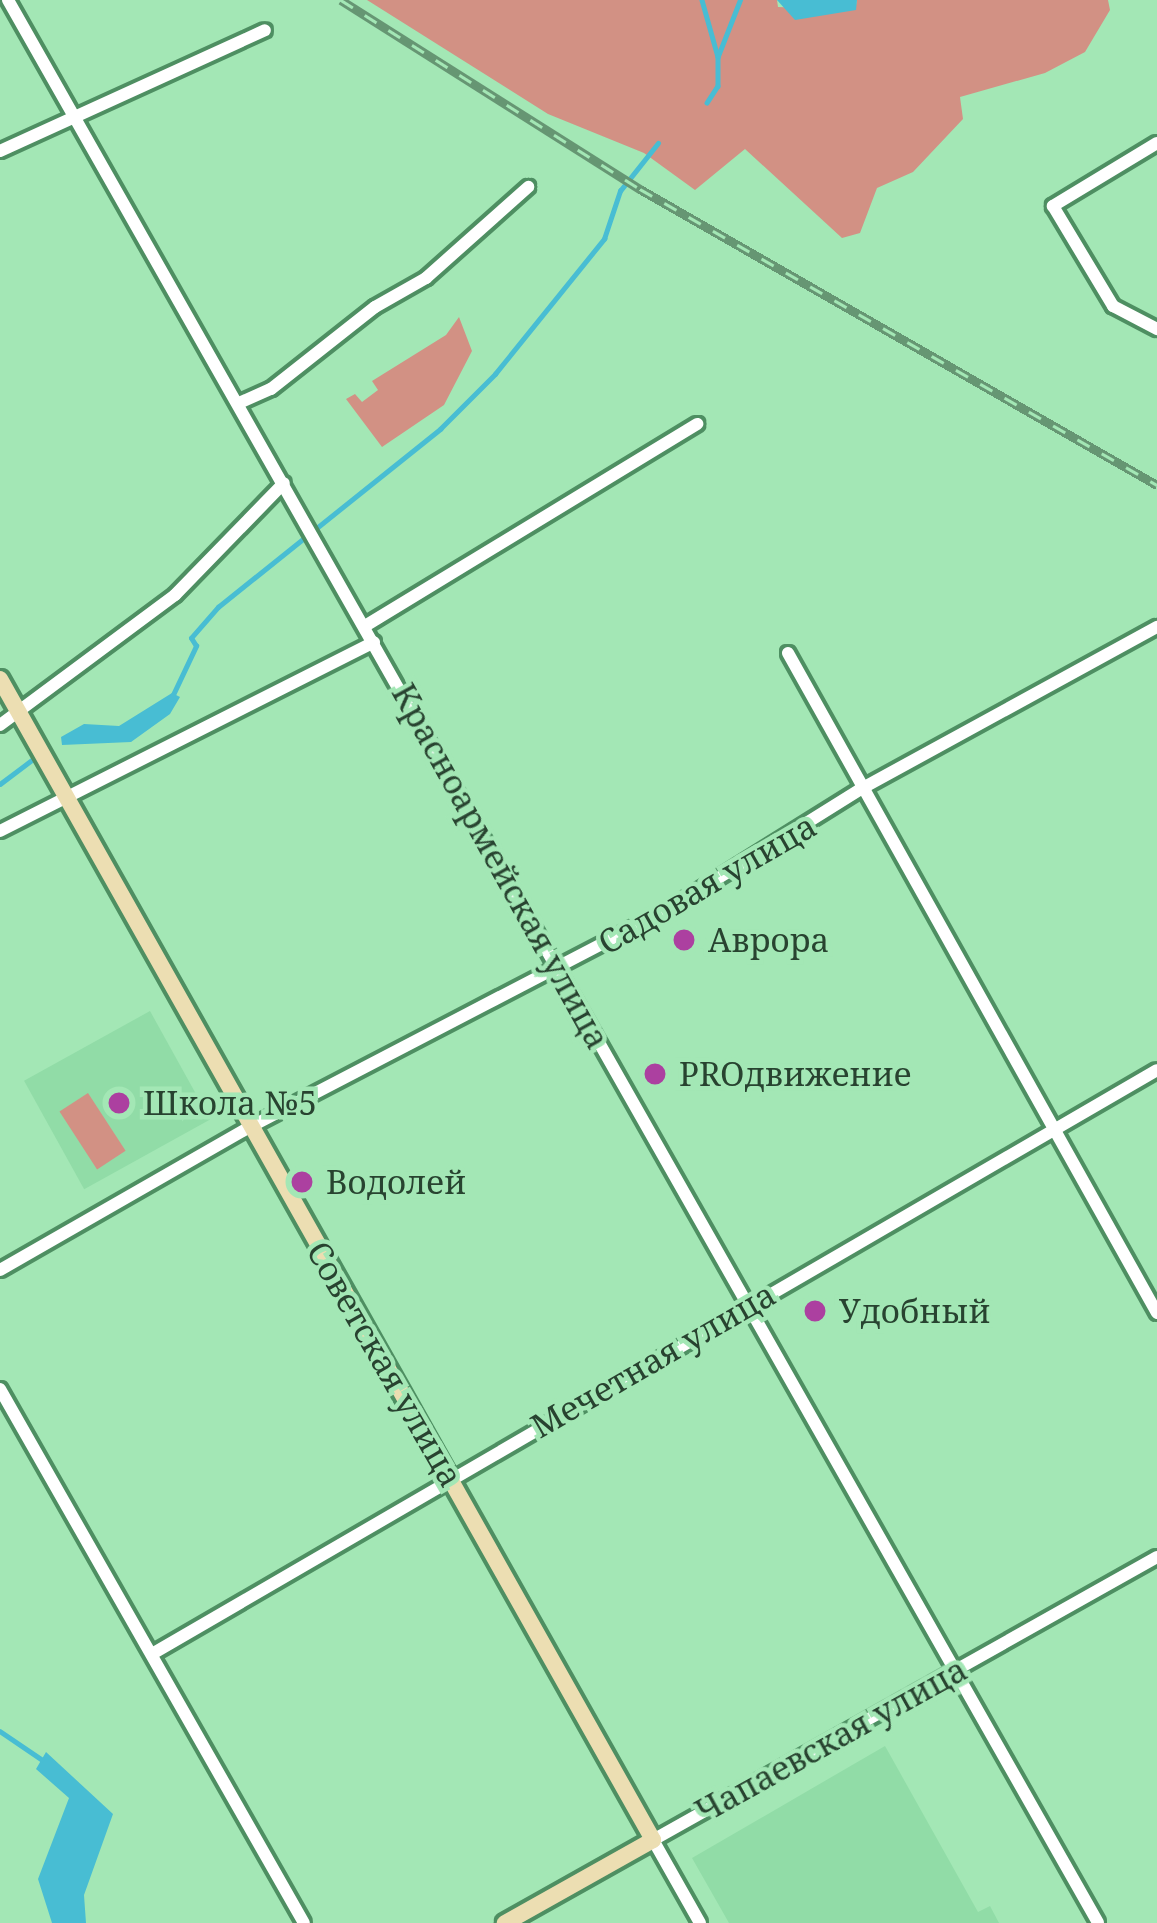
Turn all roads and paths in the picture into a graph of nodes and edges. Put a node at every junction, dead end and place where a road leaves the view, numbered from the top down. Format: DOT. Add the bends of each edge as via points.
graph roads {
  1 [pos="8,0"];
  2 [pos="265,30"];
  3 [pos="71,122"];
  4 [pos="1157,143"];
  5 [pos="0,151"];
  6 [pos="528,187"];
  7 [pos="1157,329"];
  8 [pos="239,403"];
  9 [pos="697,424"];
  10 [pos="287,489"];
  11 [pos="365,626"];
  12 [pos="1157,627"];
  13 [pos="374,642"];
  14 [pos="788,653"];
  15 [pos="0,679"];
  16 [pos="20,713"];
  17 [pos="0,725"];
  18 [pos="859,790"];
  19 [pos="66,798"];
  20 [pos="0,831"];
  21 [pos="558,968"];
  22 [pos="1157,1070"];
  23 [pos="250,1126"];
  24 [pos="1053,1128"];
  25 [pos="0,1270"];
  26 [pos="748,1304"];
  27 [pos="1157,1313"];
  28 [pos="0,1389"];
  29 [pos="451,1478"];
  30 [pos="1157,1557"];
  31 [pos="152,1654"];
  32 [pos="954,1670"];
  33 [pos="653,1840"];
  34 [pos="304,1923"];
  35 [pos="505,1923"];
  36 [pos="700,1923"];
  37 [pos="1098,1923"];
  1 -- 3 [label="street, Красноармейская улица"];
  2 -- 3 [label="street"];
  3 -- 5 [label="street" via="33,131"];
  3 -- 8 [label="street, Красноармейская улица" via="100,153"];
  4 -- 7 [label="street" via="1053,206 1112,306"];
  6 -- 8 [label="street" via="426,278 375,307 271,389"];
  8 -- 10 [label="street, Красноармейская улица"];
  9 -- 11 [label="street"];
  10 -- 11 [label="street, Красноармейская улица"];
  10 -- 16 [label="street" via="175,595"];
  11 -- 13 [label="street, Красноармейская улица"];
  12 -- 18 [label="street, Садовая улица"];
  13 -- 19 [label="street"];
  13 -- 21 [label="street, Красноармейская улица"];
  14 -- 18 [label="street"];
  15 -- 16 [label="main road, Советская улица"];
  16 -- 17 [label="street"];
  16 -- 19 [label="main road, Советская улица"];
  18 -- 21 [label="street, Садовая улица" via="812,825"];
  18 -- 24 [label="street"];
  19 -- 20 [label="street"];
  19 -- 23 [label="main road, Советская улица"];
  21 -- 23 [label="street, Садовая улица"];
  21 -- 26 [label="street, Красноармейская улица"];
  22 -- 24 [label="street, Мечетная улица"];
  23 -- 25 [label="street, Садовая улица"];
  23 -- 29 [label="main road, Советская улица"];
  24 -- 26 [label="street, Мечетная улица"];
  24 -- 27 [label="street"];
  26 -- 29 [label="street, Мечетная улица"];
  26 -- 32 [label="street, Красноармейская улица"];
  28 -- 31 [label="street"];
  29 -- 31 [label="street, Мечетная улица"];
  29 -- 33 [label="main road, Советская улица"];
  30 -- 32 [label="street, Чапаевская улица"];
  31 -- 34 [label="street"];
  32 -- 33 [label="street, Чапаевская улица"];
  32 -- 37 [label="street, Красноармейская улица"];
  33 -- 35 [label="main road, Чапаевская улица"];
  33 -- 36 [label="street, Советская улица"];
}
